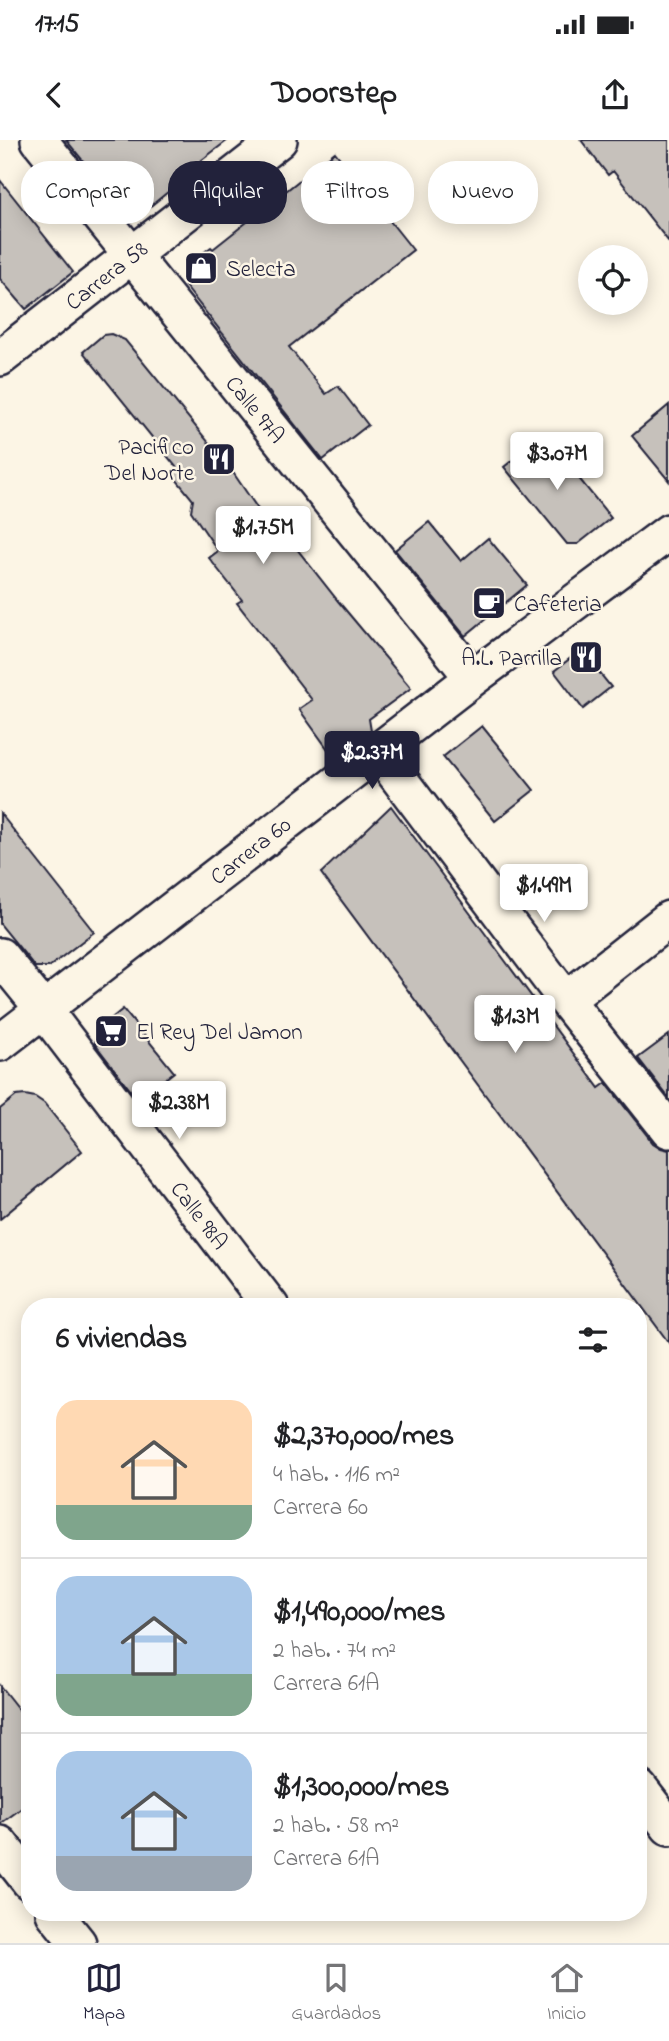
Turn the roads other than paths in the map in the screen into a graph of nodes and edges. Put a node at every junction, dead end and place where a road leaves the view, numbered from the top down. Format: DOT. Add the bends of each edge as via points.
graph roads {
  1 [pos="39,140"];
  2 [pos="279,140"];
  3 [pos="132,255"];
  4 [pos="0,358"];
  5 [pos="669,532"];
  6 [pos="473,678"];
  7 [pos="378,751"];
  8 [pos="669,919"];
  9 [pos="0,956"];
  10 [pos="566,1000"];
  11 [pos="43,1009"];
  12 [pos="0,1043"];
  13 [pos="669,1130"];
  14 [pos="264,1298"];
  15 [pos="647,1798"];
  16 [pos="669,1827"];
  17 [pos="0,1844"];
  18 [pos="21,1871"];
  19 [pos="60,1921"];
  20 [pos="78,1943"];
  1 -- 3 [label="street, Calle 97A"];
  2 -- 3 [label="street, Carrera 58"];
  3 -- 4 [label="street, Carrera 58"];
  3 -- 6 [label="street, Calle 97A"];
  5 -- 6 [label="street, Carrera 60"];
  6 -- 7 [label="street, Carrera 60"];
  7 -- 10 [label="street"];
  7 -- 11 [label="street, Carrera 60"];
  8 -- 10 [label="street"];
  9 -- 11 [label="street, Calle 98A"];
  10 -- 13 [label="street"];
  11 -- 12 [label="street, Carrera 60"];
  11 -- 14 [label="street, Calle 98A"];
  15 -- 16 [label="street"];
  17 -- 18 [label="street"];
  19 -- 20 [label="street"];
}
